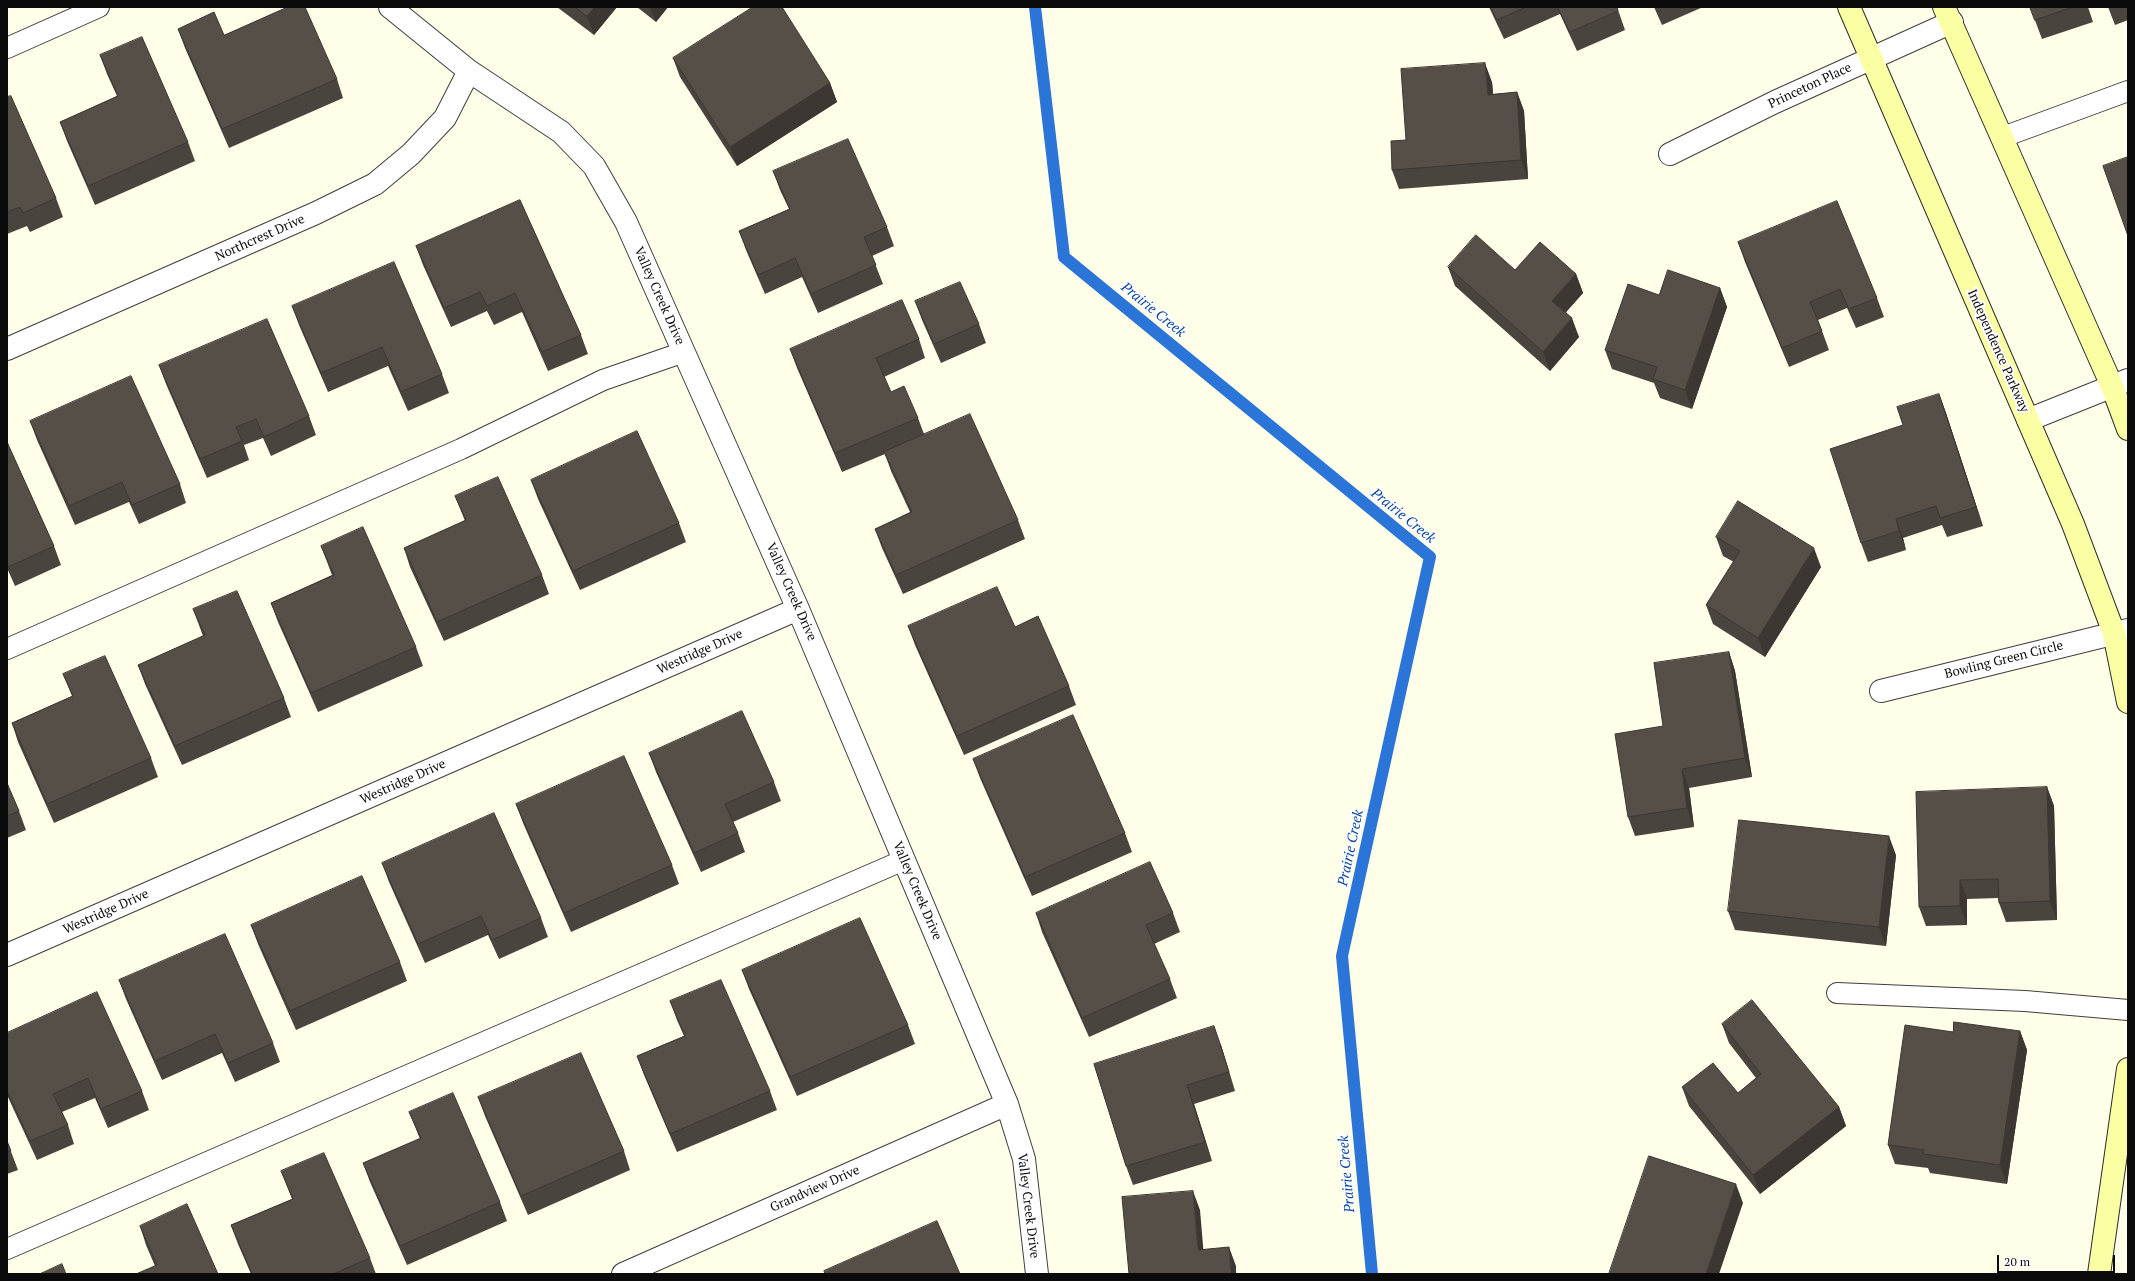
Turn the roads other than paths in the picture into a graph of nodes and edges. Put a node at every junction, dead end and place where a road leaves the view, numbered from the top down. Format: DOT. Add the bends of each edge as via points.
graph roads {
  1 [pos="99,7"];
  2 [pos="390,7"];
  3 [pos="1849,7"];
  4 [pos="1948,15"];
  5 [pos="7,48"];
  6 [pos="1870,58"];
  7 [pos="469,71"];
  8 [pos="2128,91"];
  9 [pos="2003,137"];
  10 [pos="1670,154"];
  11 [pos="7,349"];
  12 [pos="684,352"];
  13 [pos="2120,383"];
  14 [pos="2028,420"];
  15 [pos="2128,429"];
  16 [pos="798,608"];
  17 [pos="2121,632"];
  18 [pos="7,649"];
  19 [pos="1881,691"];
  20 [pos="2128,702"];
  21 [pos="904,860"];
  22 [pos="7,955"];
  23 [pos="1837,993"];
  24 [pos="2128,1010"];
  25 [pos="2128,1069"];
  26 [pos="1007,1104"];
  27 [pos="7,1248"];
  28 [pos="623,1274"];
  29 [pos="1037,1274"];
  30 [pos="2099,1274"];
  1 -- 5 [label="lane"];
  2 -- 7 [label="street, Valley Creek Drive"];
  3 -- 6 [label="main road, Independence Parkway"];
  4 -- 6 [label="street, Princeton Place"];
  4 -- 9 [label="main road"];
  6 -- 10 [label="street, Princeton Place"];
  6 -- 14 [label="main road, Independence Parkway"];
  7 -- 11 [label="street, Northcrest Drive" via="445,118 411,154 375,184 316,214"];
  7 -- 12 [label="street, Valley Creek Drive" via="561,132 594,166 626,222"];
  8 -- 9 [label="lane"];
  9 -- 13 [label="main road"];
  12 -- 16 [label="street, Valley Creek Drive"];
  12 -- 18 [label="lane" via="603,380 454,452"];
  13 -- 14 [label="street"];
  13 -- 15 [label="main road"];
  14 -- 17 [label="main road, Independence Parkway"];
  16 -- 21 [label="street, Valley Creek Drive"];
  16 -- 22 [label="street, Westridge Drive"];
  17 -- 19 [label="street, Bowling Green Circle"];
  17 -- 20 [label="main road, Independence Parkway"];
  21 -- 26 [label="street, Valley Creek Drive"];
  21 -- 27 [label="lane"];
  23 -- 24 [label="lane" via="2025,1001"];
  25 -- 30 [label="main road"];
  26 -- 28 [label="street, Grandview Drive"];
  26 -- 29 [label="street, Valley Creek Drive" via="1024,1159"];
}
